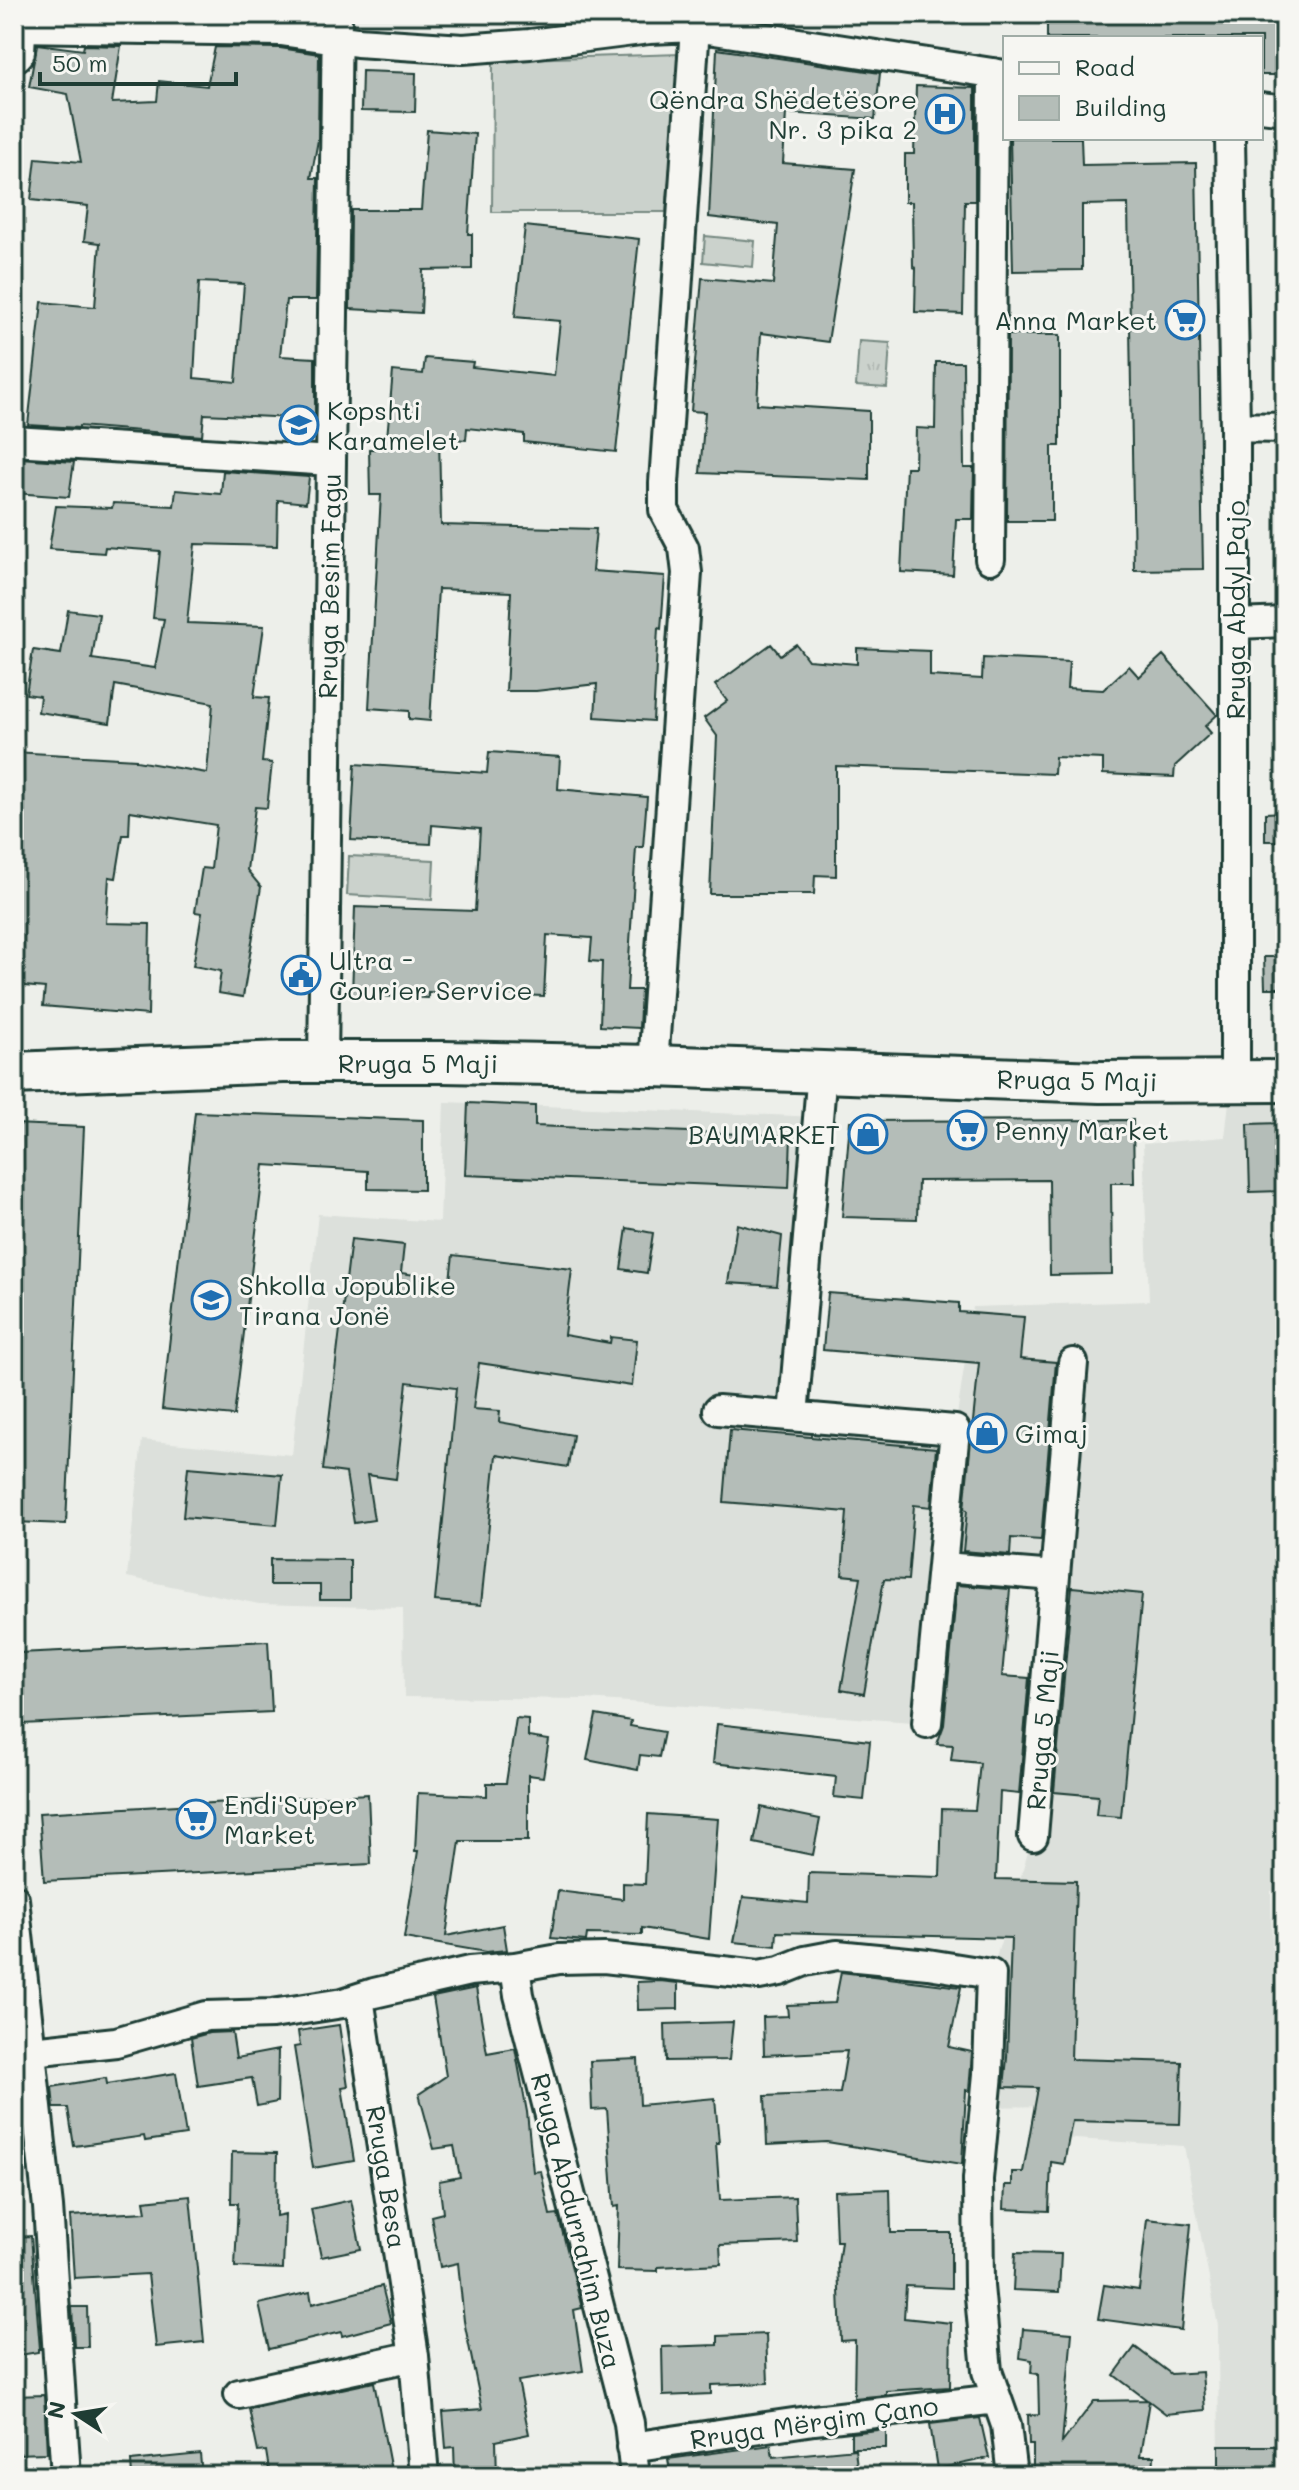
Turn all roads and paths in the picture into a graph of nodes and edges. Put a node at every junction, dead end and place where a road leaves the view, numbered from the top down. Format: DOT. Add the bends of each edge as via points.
graph roads {
  1 [pos="337,26"];
  2 [pos="695,27"];
  3 [pos="15,30"];
  4 [pos="999,74"];
  5 [pos="1263,107"];
  6 [pos="1285,110"];
  7 [pos="1230,140"];
  8 [pos="1235,427"];
  9 [pos="1285,428"];
  10 [pos="14,441"];
  11 [pos="331,461"];
  12 [pos="990,559"];
  13 [pos="1285,622"];
  14 [pos="1235,624"];
  15 [pos="323,1062"];
  16 [pos="653,1066"];
  17 [pos="822,1071"];
  18 [pos="14,1073"];
  19 [pos="1235,1081"];
  20 [pos="1285,1081"];
  21 [pos="1073,1363"];
  22 [pos="718,1410"];
  23 [pos="793,1416"];
  24 [pos="944,1567"];
  25 [pos="1055,1576"];
  26 [pos="927,1723"];
  27 [pos="1033,1836"];
  28 [pos="14,1899"];
  29 [pos="17,1952"];
  30 [pos="515,1967"];
  31 [pos="359,1998"];
  32 [pos="32,2051"];
  33 [pos="414,2356"];
  34 [pos="239,2394"];
  35 [pos="997,2399"];
  36 [pos="631,2447"];
  37 [pos="66,2476"];
  38 [pos="424,2476"];
  39 [pos="635,2476"];
  40 [pos="1012,2476"];
  1 -- 2 [label="street" via="463,49"];
  1 -- 3 [label="street"];
  1 -- 11 [label="street, Rruga Besim Fagu"];
  2 -- 4 [label="street"];
  2 -- 16 [label="street" via="664,483 664,510 684,548 687,573"];
  4 -- 12 [label="street"];
  5 -- 6 [label="street"];
  7 -- 8 [label="street, Rruga Abdyl Pajo"];
  8 -- 9 [label="street"];
  8 -- 14 [label="street, Rruga Abdyl Pajo"];
  10 -- 11 [label="street"];
  11 -- 15 [label="street, Rruga Besim Fagu"];
  13 -- 14 [label="street"];
  14 -- 19 [label="street, Rruga Abdyl Pajo"];
  15 -- 16 [label="main road, Rruga 5 Maji"];
  15 -- 18 [label="main road, Rruga 5 Maji"];
  16 -- 17 [label="main road, Rruga 5 Maji"];
  17 -- 19 [label="main road, Rruga 5 Maji" via="1100,1082"];
  17 -- 23 [label="street"];
  19 -- 20 [label="main road, Rruga 5 Maji"];
  21 -- 25 [label="street, Rruga 5 Maji"];
  22 -- 23 [label="street"];
  23 -- 24 [label="street" via="955,1430"];
  24 -- 25 [label="street"];
  24 -- 26 [label="street"];
  25 -- 27 [label="street, Rruga 5 Maji"];
  28 -- 29 [label="street"];
  29 -- 32 [label="street"];
  30 -- 31 [label="street" via="470,1971"];
  30 -- 35 [label="street" via="604,1958 759,1975 837,1955 991,1974 978,2179 979,2286 987,2371"];
  30 -- 36 [label="street, Rruga Abdurrahim Buza"];
  31 -- 32 [label="street" via="272,2014 206,2016 116,2042"];
  31 -- 33 [label="street, Rruga Besa"];
  32 -- 37 [label="street"];
  33 -- 34 [label="street"];
  33 -- 38 [label="street, Rruga Besa"];
  35 -- 36 [label="street, Rruga Mërgim Çano"];
  35 -- 40 [label="street"];
  36 -- 39 [label="street, Rruga Abdurrahim Buza"];
}
